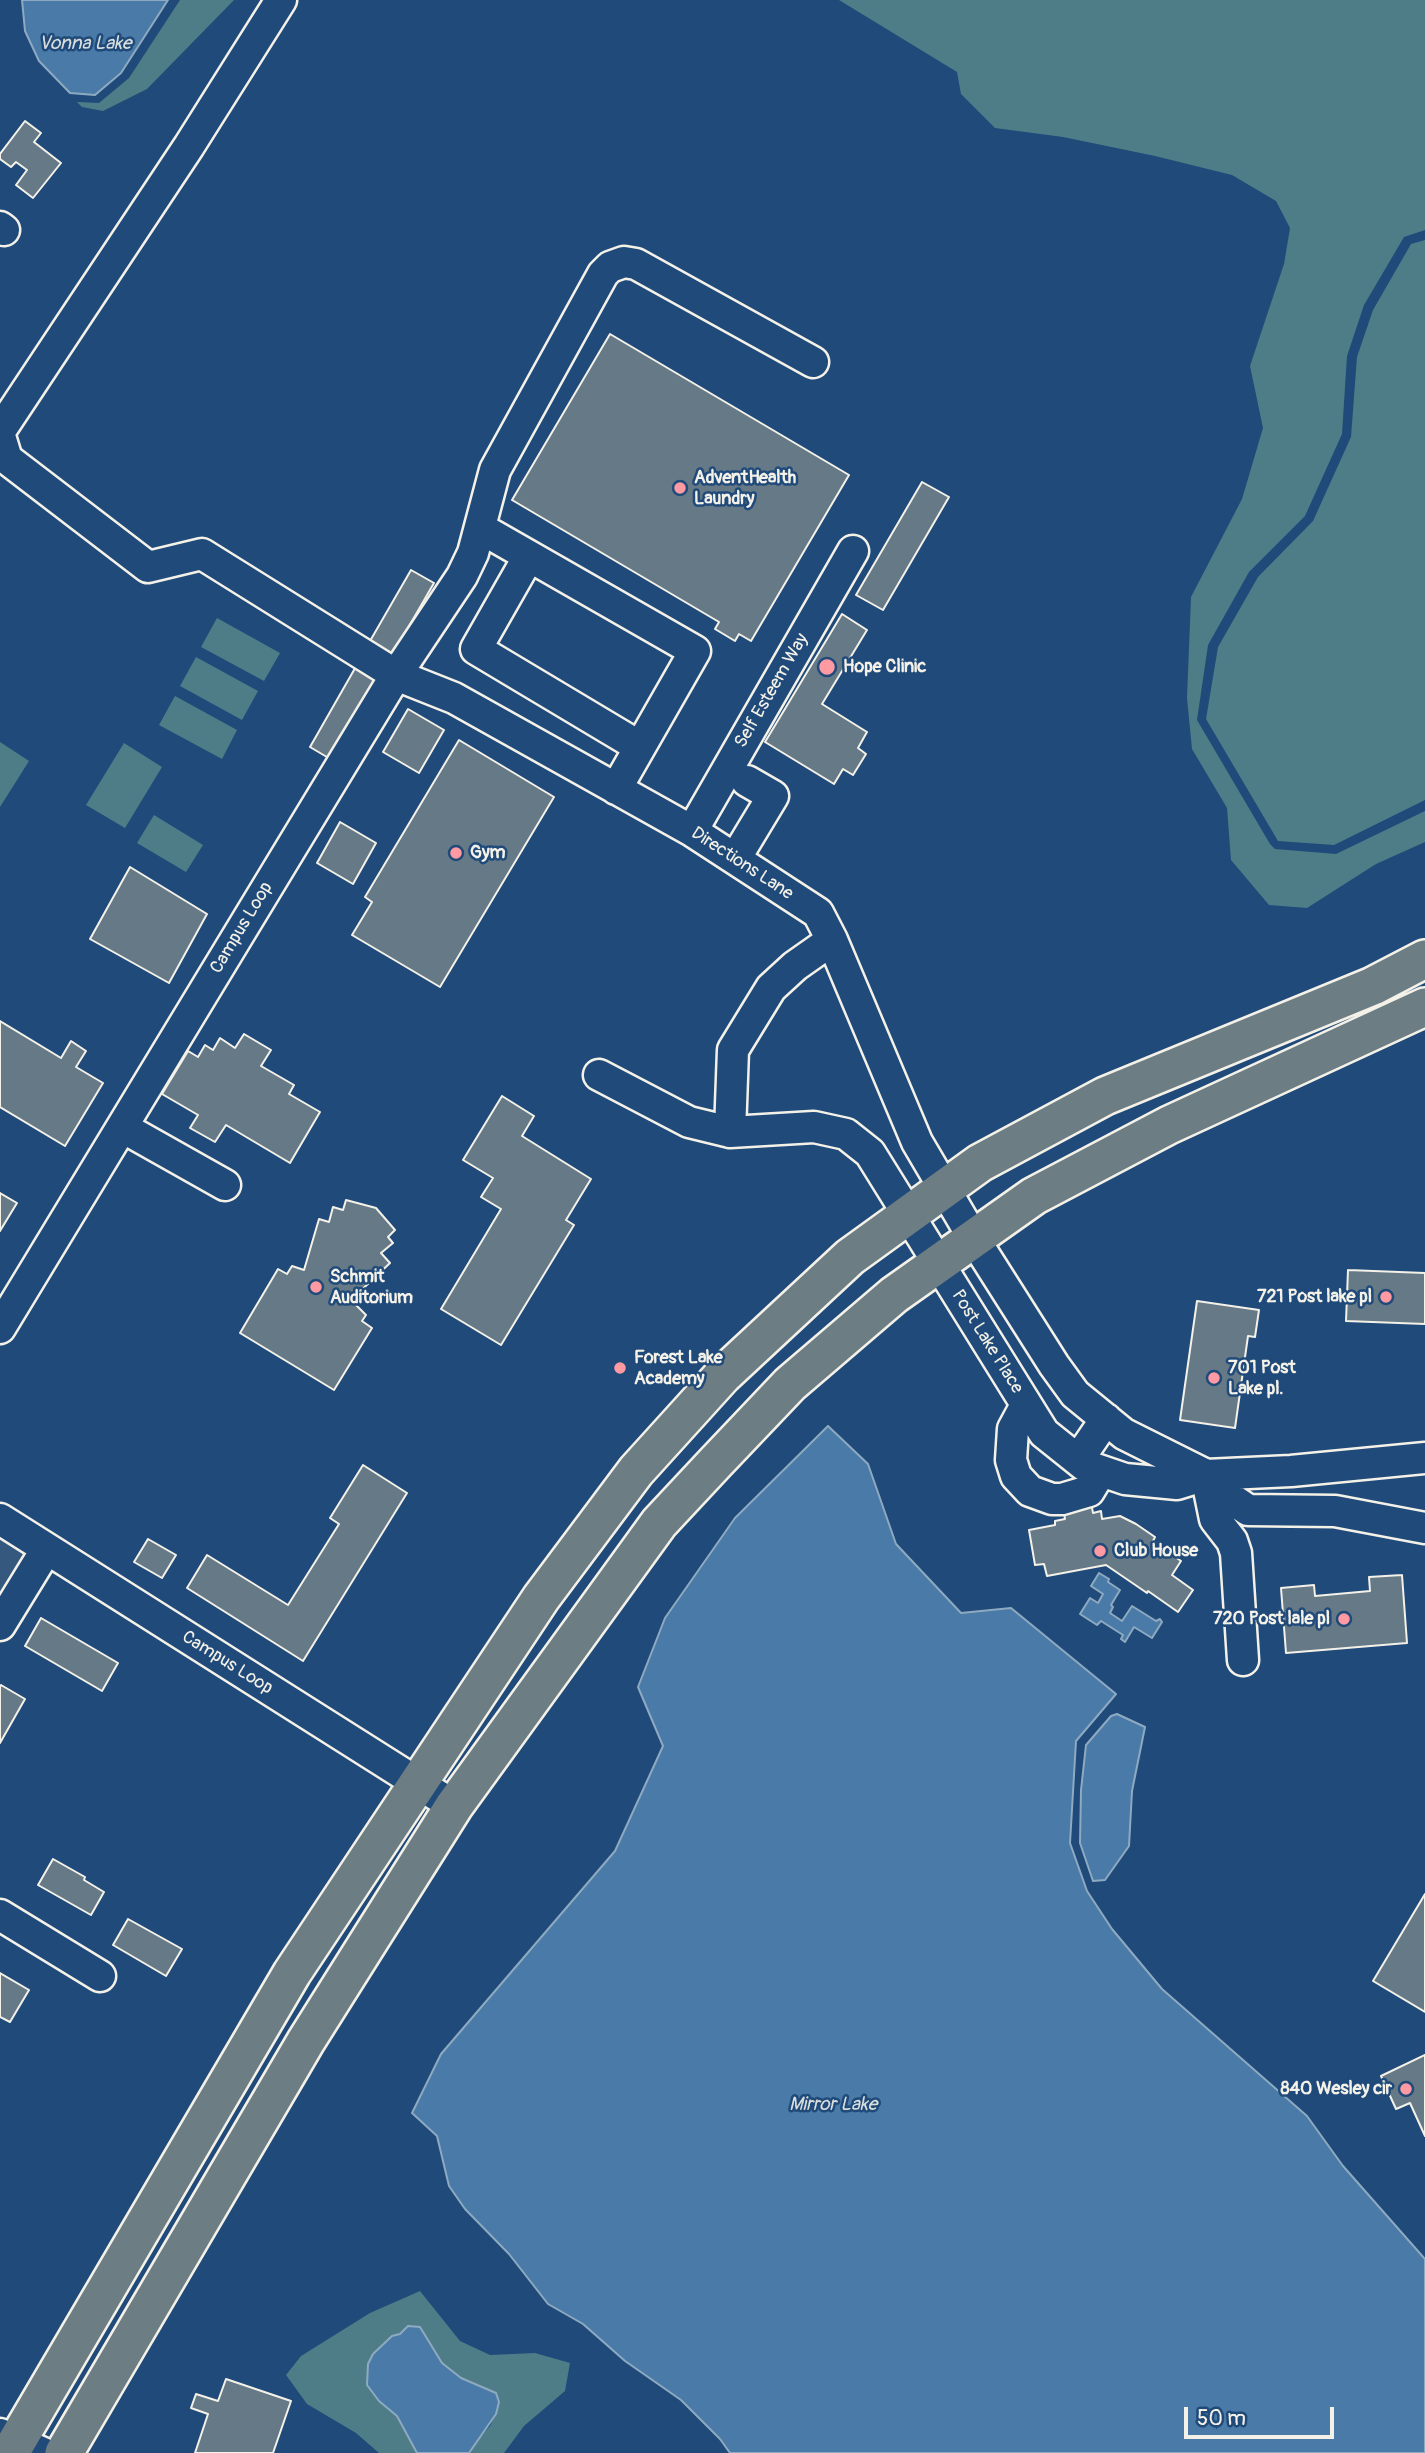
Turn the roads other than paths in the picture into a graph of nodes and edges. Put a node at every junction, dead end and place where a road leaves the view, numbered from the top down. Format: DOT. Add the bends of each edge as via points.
graph roads {
  1 [pos="281,0"];
  2 [pos="813,362"];
  3 [pos="0,434"];
  4 [pos="480,528"];
  5 [pos="853,551"];
  6 [pos="529,556"];
  7 [pos="396,675"];
  8 [pos="640,747"];
  9 [pos="747,781"];
  10 [pos="616,789"];
  11 [pos="691,831"];
  12 [pos="735,859"];
  13 [pos="832,940"];
  14 [pos="1425,959"];
  15 [pos="1425,1007"];
  16 [pos="598,1075"];
  17 [pos="122,1128"];
  18 [pos="730,1132"];
  19 [pos="225,1185"];
  20 [pos="945,1189"];
  21 [pos="908,1216"];
  22 [pos="974,1239"];
  23 [pos="939,1263"];
  24 [pos="0,1328"];
  25 [pos="1026,1405"];
  26 [pos="1106,1419"];
  27 [pos="1425,1458"];
  28 [pos="1089,1465"];
  29 [pos="1207,1479"];
  30 [pos="0,1519"];
  31 [pos="1425,1528"];
  32 [pos="46,1550"];
  33 [pos="0,1625"];
  34 [pos="1244,1660"];
  35 [pos="418,1783"];
  36 [pos="454,1806"];
  37 [pos="0,1915"];
  38 [pos="100,1976"];
  39 [pos="18,2445"];
  40 [pos="64,2453"];
  1 -- 3 [label="street"];
  2 -- 4 [label="street, Campus Loop" via="636,264 610,267 495,470"];
  3 -- 7 [label="street, Directions Lane" via="7,459 148,567 202,554"];
  4 -- 6 [label="street"];
  4 -- 7 [label="street, Campus Loop" via="462,576"];
  5 -- 11 [label="street, Self Esteem Way"];
  6 -- 8 [label="street" via="476,649"];
  6 -- 8 [label="street" via="695,651"];
  7 -- 10 [label="street, Directions Lane" via="454,698"];
  7 -- 17 [label="street, Campus Loop"];
  8 -- 10 [label="street"];
  9 -- 12 [label="street" via="785,803"];
  10 -- 11 [label="street, Directions Lane"];
  11 -- 12 [label="street, Directions Lane"];
  12 -- 13 [label="street, Directions Lane" via="818,913"];
  13 -- 18 [label="street" via="771,988 733,1050"];
  13 -- 20 [label="street, Directions Lane" via="917,1142"];
  14 -- 20 [label="main road" via="1373,986 1105,1096 980,1163"];
  15 -- 22 [label="main road" via="1169,1125 1034,1196"];
  16 -- 18 [label="street, Post Lake Place" via="689,1122"];
  17 -- 19 [label="street"];
  17 -- 24 [label="street, Campus Loop"];
  18 -- 21 [label="street, Post Lake Place" via="814,1127 846,1134 870,1153"];
  20 -- 21 [label="main road"];
  20 -- 22 [label="street, Post Lake Place"];
  21 -- 23 [label="street, Post Lake Place"];
  21 -- 35 [label="main road" via="850,1257 723,1375 636,1471 541,1598"];
  22 -- 23 [label="main road"];
  22 -- 26 [label="street, Post Lake Place" via="1075,1394"];
  23 -- 25 [label="street, Post Lake Place"];
  23 -- 36 [label="main road" via="894,1295 790,1384 659,1523"];
  25 -- 28 [label="street, Post Lake Place" via="1044,1433"];
  25 -- 28 [label="street" via="1013,1429 1011,1460 1016,1476 1030,1491 1062,1499 1089,1490"];
  26 -- 28 [label="street"];
  26 -- 29 [label="street, Post Lake Place" via="1124,1434"];
  27 -- 29 [label="street, Post Lake Place"];
  28 -- 29 [label="street, Post Lake Place" via="1125,1479 1177,1484"];
  29 -- 31 [label="street, Post Lake Place" via="1248,1510 1335,1511"];
  29 -- 34 [label="street" via="1215,1519 1236,1553"];
  30 -- 32 [label="street, Campus Loop"];
  32 -- 33 [label="street"];
  32 -- 35 [label="street, Campus Loop"];
  35 -- 36 [label="street, Campus Loop"];
  35 -- 39 [label="main road" via="292,1973"];
  36 -- 40 [label="main road" via="306,2041"];
  37 -- 38 [label="street"];
}
